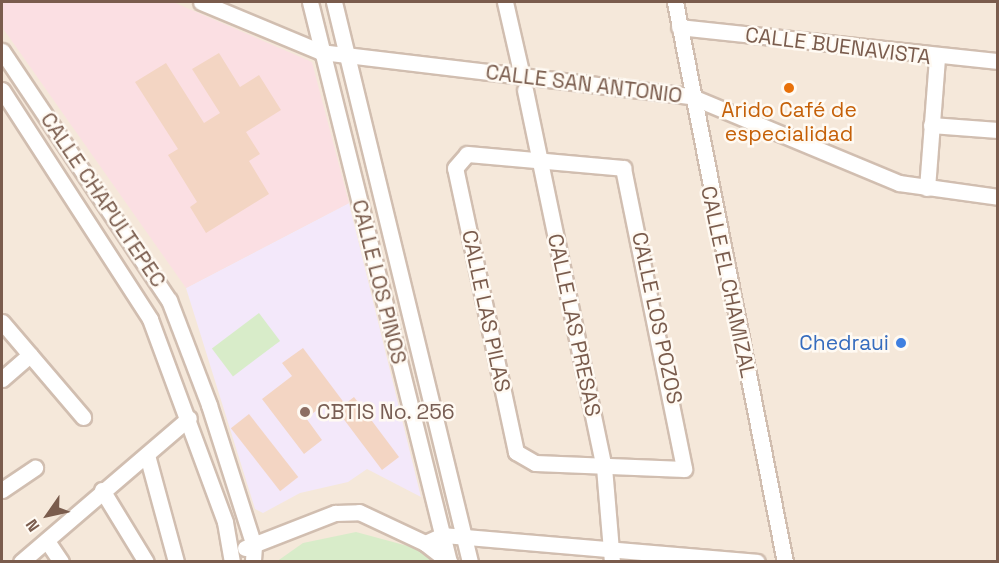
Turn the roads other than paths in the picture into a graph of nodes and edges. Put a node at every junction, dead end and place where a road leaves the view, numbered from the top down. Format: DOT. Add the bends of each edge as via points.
graph roads {
  1 [pos="201,2"];
  2 [pos="310,2"];
  3 [pos="334,2"];
  4 [pos="505,2"];
  5 [pos="675,2"];
  6 [pos="679,27"];
  7 [pos="2,51"];
  8 [pos="321,52"];
  9 [pos="348,57"];
  10 [pos="937,58"];
  11 [pos="998,61"];
  12 [pos="523,83"];
  13 [pos="2,90"];
  14 [pos="690,96"];
  15 [pos="931,125"];
  16 [pos="998,130"];
  17 [pos="540,161"];
  18 [pos="927,188"];
  19 [pos="998,197"];
  20 [pos="2,322"];
  21 [pos="30,355"];
  22 [pos="2,379"];
  23 [pos="83,417"];
  24 [pos="189,418"];
  25 [pos="147,455"];
  26 [pos="604,467"];
  27 [pos="35,468"];
  28 [pos="2,490"];
  29 [pos="102,490"];
  30 [pos="443,535"];
  31 [pos="465,539"];
  32 [pos="47,541"];
  33 [pos="425,543"];
  34 [pos="546,545"];
  35 [pos="253,554"];
  36 [pos="612,556"];
  37 [pos="232,557"];
  38 [pos="21,561"];
  39 [pos="61,561"];
  40 [pos="146,561"];
  41 [pos="176,561"];
  42 [pos="449,561"];
  43 [pos="470,561"];
  44 [pos="549,561"];
  45 [pos="757,561"];
  46 [pos="785,561"];
  1 -- 8 [label="street, CALLE SAN ANTONIO"];
  2 -- 8 [label="street, CALLE LOS PINOS"];
  3 -- 9 [label="street, CALLE LOS PINOS"];
  4 -- 12 [label="street, CALLE LAS PRESAS"];
  5 -- 6 [label="street, CALLE EL CHAMIZAL"];
  6 -- 10 [label="street, CALLE BUENAVISTA"];
  6 -- 14 [label="street, CALLE EL CHAMIZAL"];
  7 -- 35 [label="street, CALLE CHAPULTEPEC" via="169,300 189,343"];
  8 -- 9 [label="street, CALLE SAN ANTONIO"];
  8 -- 30 [label="street, CALLE LOS PINOS"];
  9 -- 12 [label="street, CALLE SAN ANTONIO"];
  9 -- 31 [label="street, CALLE LOS PINOS"];
  10 -- 11 [label="street, CALLE BUENAVISTA"];
  10 -- 15 [label="street"];
  12 -- 14 [label="street, CALLE SAN ANTONIO"];
  12 -- 17 [label="street, CALLE LAS PRESAS"];
  13 -- 24 [label="street, CALLE CHAPULTEPEC" via="125,274 150,319"];
  14 -- 18 [label="street, CALLE SAN ANTONIO" via="899,183"];
  14 -- 46 [label="street, CALLE EL CHAMIZAL"];
  15 -- 16 [label="street"];
  15 -- 18 [label="street"];
  17 -- 26 [label="street, CALLE LAS PRESAS"];
  17 -- 26 [label="street, CALLE LOS POZOS" via="623,168 684,469"];
  17 -- 26 [label="street, CALLE LAS PILAS" via="467,154 458,160 462,202 516,452 523,460"];
  18 -- 19 [label="street, CALLE SAN ANTONIO"];
  20 -- 21 [label="street"];
  21 -- 22 [label="street"];
  21 -- 23 [label="street"];
  24 -- 25 [label="street"];
  24 -- 37 [label="street, CALLE CHAPULTEPEC"];
  25 -- 29 [label="street"];
  25 -- 41 [label="street"];
  26 -- 36 [label="street, CALLE LAS PRESAS"];
  27 -- 28 [label="street"];
  29 -- 32 [label="street"];
  29 -- 40 [label="street"];
  30 -- 31 [label="street"];
  30 -- 33 [label="street"];
  30 -- 42 [label="street, CALLE LOS PINOS"];
  31 -- 34 [label="street"];
  31 -- 43 [label="street, CALLE LOS PINOS"];
  32 -- 38 [label="street"];
  32 -- 39 [label="street"];
  33 -- 35 [label="street" via="359,512 335,513"];
  33 -- 42 [label="street"];
  34 -- 36 [label="street"];
  34 -- 44 [label="street"];
  35 -- 37 [label="street"];
  36 -- 45 [label="street"];
}
